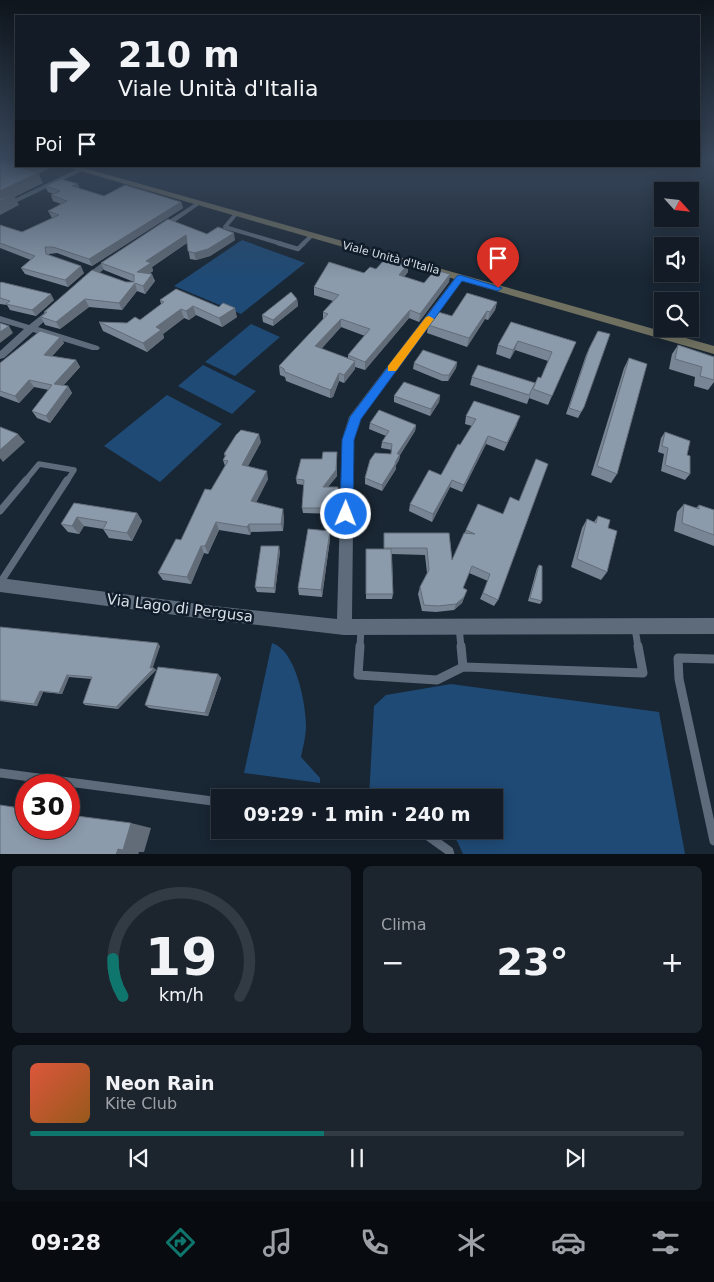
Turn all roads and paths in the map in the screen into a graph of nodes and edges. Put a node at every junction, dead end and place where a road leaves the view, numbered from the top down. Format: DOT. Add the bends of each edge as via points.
graph roads {
  1 [pos="17,200"];
  2 [pos="183,200"];
  3 [pos="197,204"];
  4 [pos="0,208"];
  5 [pos="235,215"];
  6 [pos="149,235"];
  7 [pos="311,236"];
  8 [pos="126,250"];
  9 [pos="90,270"];
  10 [pos="110,277"];
  11 [pos="460,277"];
  12 [pos="80,284"];
  13 [pos="59,303"];
  14 [pos="0,319"];
  15 [pos="31,328"];
  16 [pos="95,348"];
  17 [pos="714,350"];
  18 [pos="0,356"];
  19 [pos="0,511"];
  20 [pos="0,584"];
  21 [pos="361,626"];
  22 [pos="459,626"];
  23 [pos="635,626"];
  24 [pos="714,626"];
  25 [pos="344,627"];
  26 [pos="714,659"];
  27 [pos="464,667"];
  28 [pos="0,773"];
  29 [pos="211,801"];
  30 [pos="433,839"];
  31 [pos="714,841"];
  32 [pos="450,854"];
  1 -- 4 [label="lane"];
  2 -- 3 [label="main road, Viale Unità d'Italia"];
  3 -- 5 [label="main road, Viale Unità d'Italia"];
  3 -- 6 [label="street"];
  5 -- 7 [label="main road, Viale Unità d'Italia"];
  5 -- 7 [label="lane" via="225,227 298,249"];
  7 -- 11 [label="main road, Viale Unità d'Italia"];
  8 -- 9 [label="street"];
  9 -- 10 [label="street"];
  9 -- 12 [label="street"];
  11 -- 17 [label="main road, Viale Unità d'Italia"];
  11 -- 25 [label="street" via="356,417 348,440"];
  13 -- 15 [label="street"];
  14 -- 15 [label="street"];
  15 -- 16 [label="street"];
  15 -- 18 [label="street"];
  19 -- 20 [label="lane, Via Lago di Pergusa" via="39,464 74,470"];
  20 -- 25 [label="street, Via Lago di Pergusa"];
  21 -- 22 [label="street, Via Lago di Pergusa"];
  21 -- 25 [label="street, Via Lago di Pergusa"];
  21 -- 27 [label="lane" via="358,675 437,680"];
  22 -- 23 [label="street, Via Lago di Pergusa"];
  22 -- 27 [label="lane"];
  23 -- 24 [label="street, Via Lago di Pergusa"];
  23 -- 27 [label="lane" via="643,673"];
  26 -- 31 [label="lane" via="678,658 679,679"];
  28 -- 29 [label="lane"];
  30 -- 32 [label="lane"];
}
